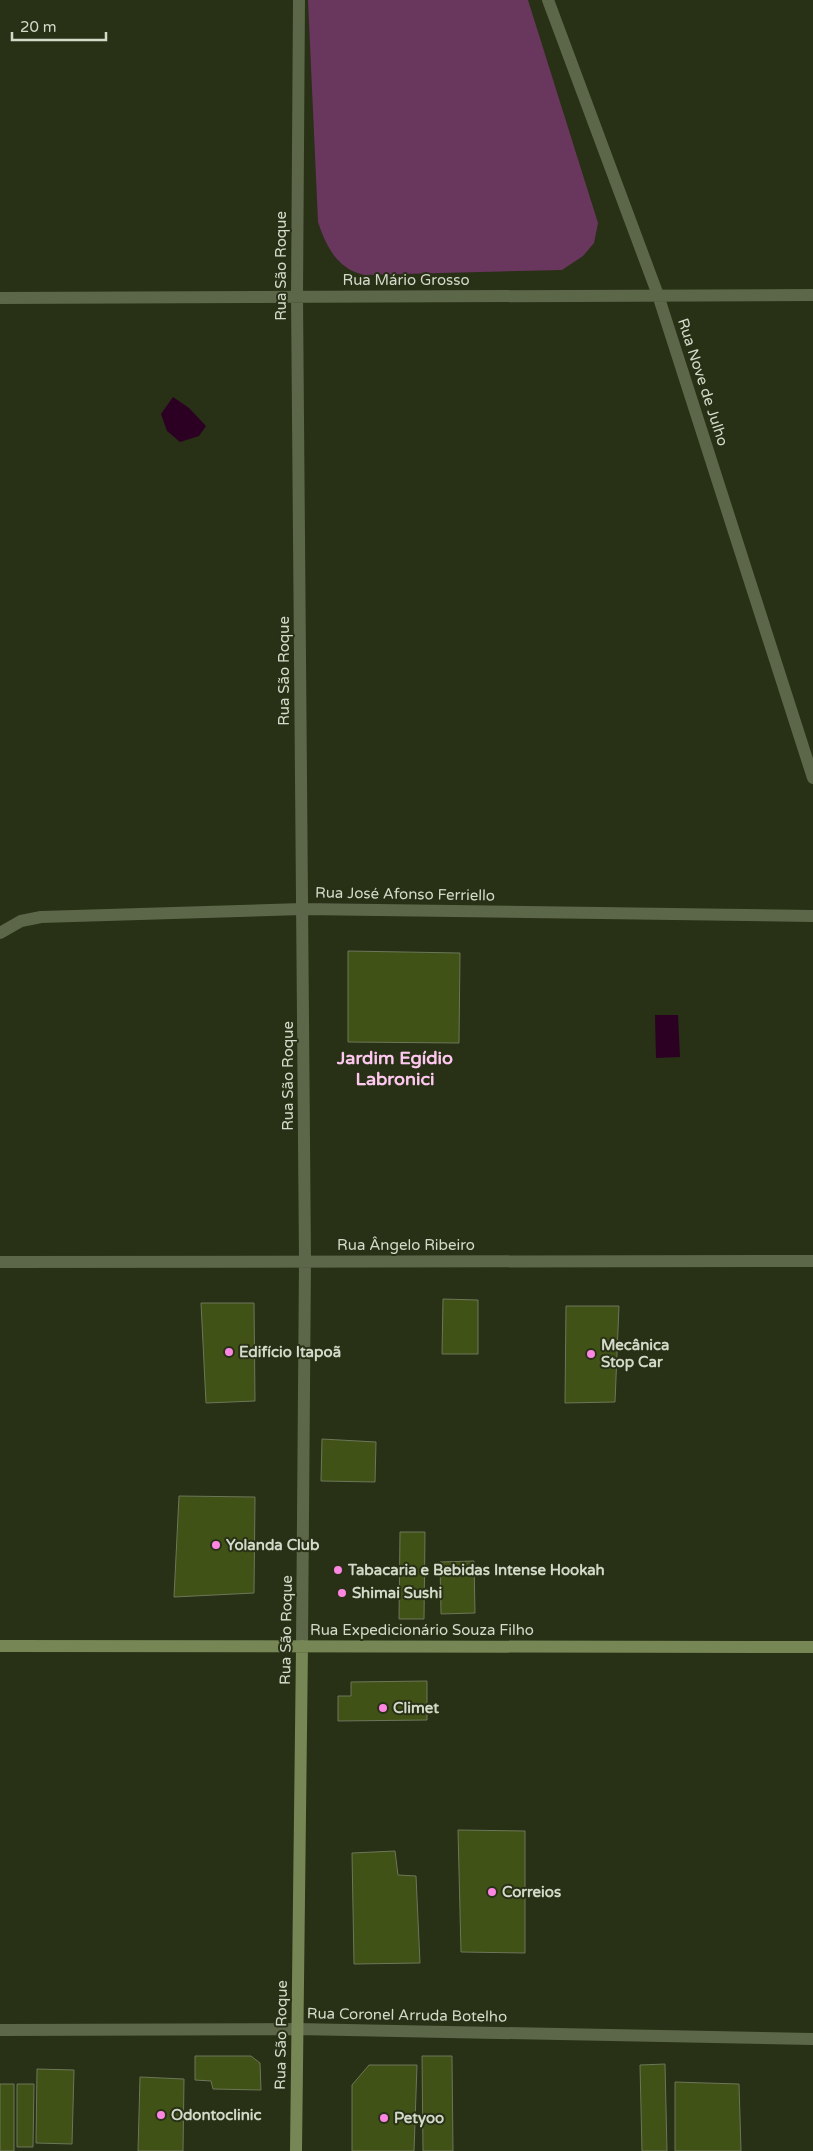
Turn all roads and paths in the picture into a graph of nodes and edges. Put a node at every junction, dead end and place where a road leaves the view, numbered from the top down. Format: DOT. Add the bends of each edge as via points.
graph roads {
  1 [pos="299,0"];
  2 [pos="548,0"];
  3 [pos="658,295"];
  4 [pos="813,295"];
  5 [pos="297,297"];
  6 [pos="0,298"];
  7 [pos="813,778"];
  8 [pos="302,909"];
  9 [pos="813,916"];
  10 [pos="0,933"];
  11 [pos="305,1261"];
  12 [pos="813,1261"];
  13 [pos="0,1262"];
  14 [pos="0,1646"];
  15 [pos="302,1646"];
  16 [pos="813,1646"];
  17 [pos="298,2029"];
  18 [pos="0,2030"];
  19 [pos="813,2039"];
  20 [pos="296,2151"];
  1 -- 5 [label="street, Rua São Roque"];
  2 -- 3 [label="street, Rua Nove de Julho"];
  3 -- 4 [label="street, Rua Mário Grosso"];
  3 -- 5 [label="street, Rua Mário Grosso"];
  3 -- 7 [label="street, Rua Nove de Julho"];
  5 -- 6 [label="street, Rua Mário Grosso"];
  5 -- 8 [label="street, Rua São Roque"];
  8 -- 9 [label="street, Rua José Afonso Ferriello"];
  8 -- 10 [label="street, Rua José Afonso Ferriello" via="41,917 21,922"];
  8 -- 11 [label="street, Rua São Roque"];
  11 -- 12 [label="street, Rua Ângelo Ribeiro"];
  11 -- 13 [label="street, Rua Ângelo Ribeiro"];
  11 -- 15 [label="street, Rua São Roque"];
  14 -- 15 [label="main road, Rua Expedicionário Souza Filho"];
  15 -- 16 [label="main road, Rua Expedicionário Souza Filho"];
  15 -- 17 [label="main road, Rua São Roque"];
  17 -- 18 [label="street, Rua Coronel Arruda Botelho"];
  17 -- 19 [label="street, Rua Coronel Arruda Botelho"];
  17 -- 20 [label="main road, Rua São Roque"];
}
